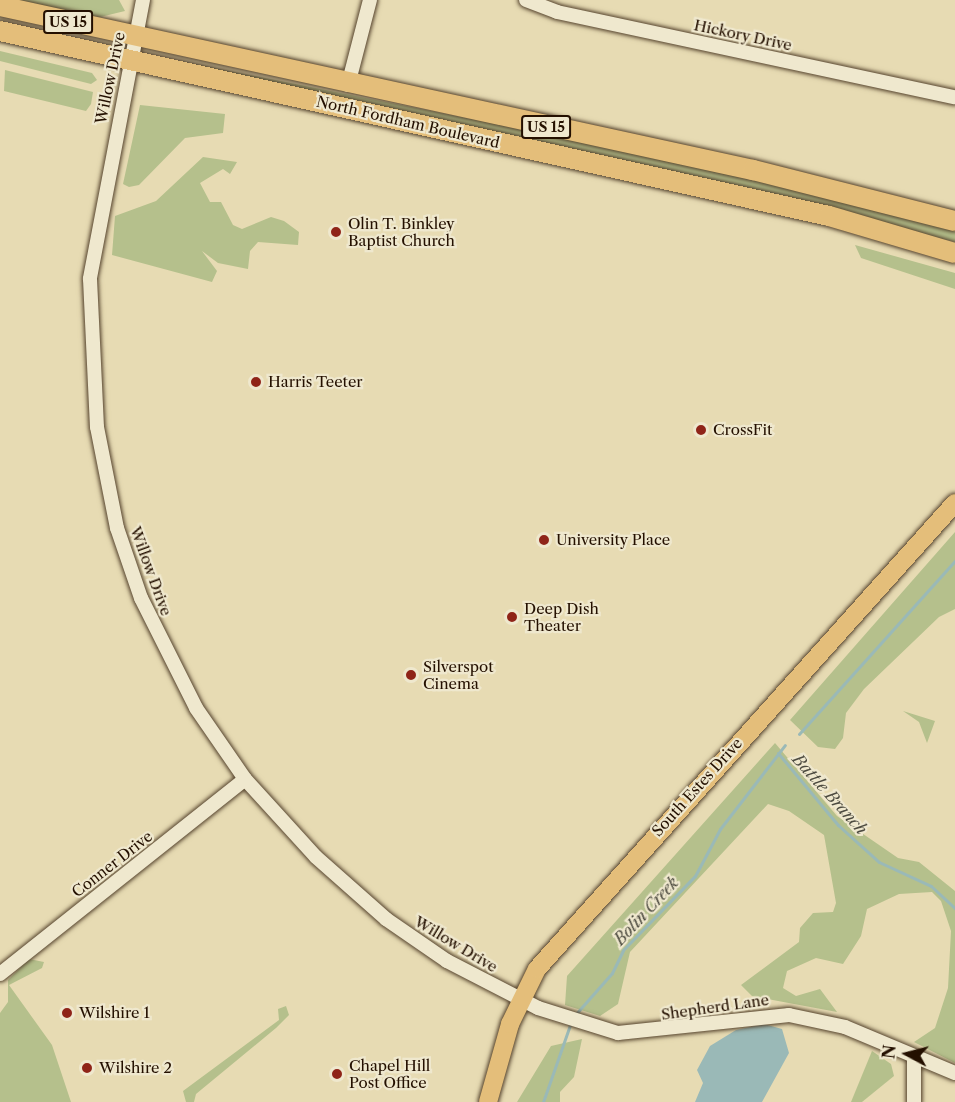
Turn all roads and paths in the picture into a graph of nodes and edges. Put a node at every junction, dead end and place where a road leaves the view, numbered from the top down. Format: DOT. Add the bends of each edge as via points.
graph roads {
  1 [pos="143,0"];
  2 [pos="370,0"];
  3 [pos="526,0"];
  4 [pos="0,6"];
  5 [pos="0,31"];
  6 [pos="136,37"];
  7 [pos="131,60"];
  8 [pos="348,85"];
  9 [pos="955,97"];
  10 [pos="954,216"];
  11 [pos="955,252"];
  12 [pos="955,503"];
  13 [pos="245,779"];
  14 [pos="0,974"];
  15 [pos="520,1000"];
  16 [pos="914,1057"];
  17 [pos="955,1073"];
  18 [pos="488,1102"];
  19 [pos="914,1102"];
  1 -- 6 [label="street, Willow Drive"];
  2 -- 8 [label="street"];
  3 -- 9 [label="street, Hickory Drive" via="557,12"];
  4 -- 6 [label="highway, North Fordham Boulevard / US 15"];
  5 -- 7 [label="highway, North Fordham Boulevard / US 15"];
  6 -- 7 [label="street, Willow Drive"];
  6 -- 8 [label="highway, North Fordham Boulevard / US 15"];
  7 -- 11 [label="highway, North Fordham Boulevard / US 15" via="830,216"];
  7 -- 13 [label="street, Willow Drive" via="90,279 89,346 102,459 124,551 154,627 196,708"];
  8 -- 10 [label="highway, North Fordham Boulevard / US 15"];
  12 -- 15 [label="main road, South Estes Drive" via="561,938"];
  13 -- 14 [label="street, Conner Drive"];
  13 -- 15 [label="street, Willow Drive" via="297,838 368,905 444,959"];
  15 -- 16 [label="street, Shepherd Lane" via="584,1026 637,1034 789,1015 845,1028"];
  15 -- 18 [label="main road, South Estes Drive"];
  16 -- 17 [label="street, Shepherd Lane"];
  16 -- 19 [label="street"];
}
